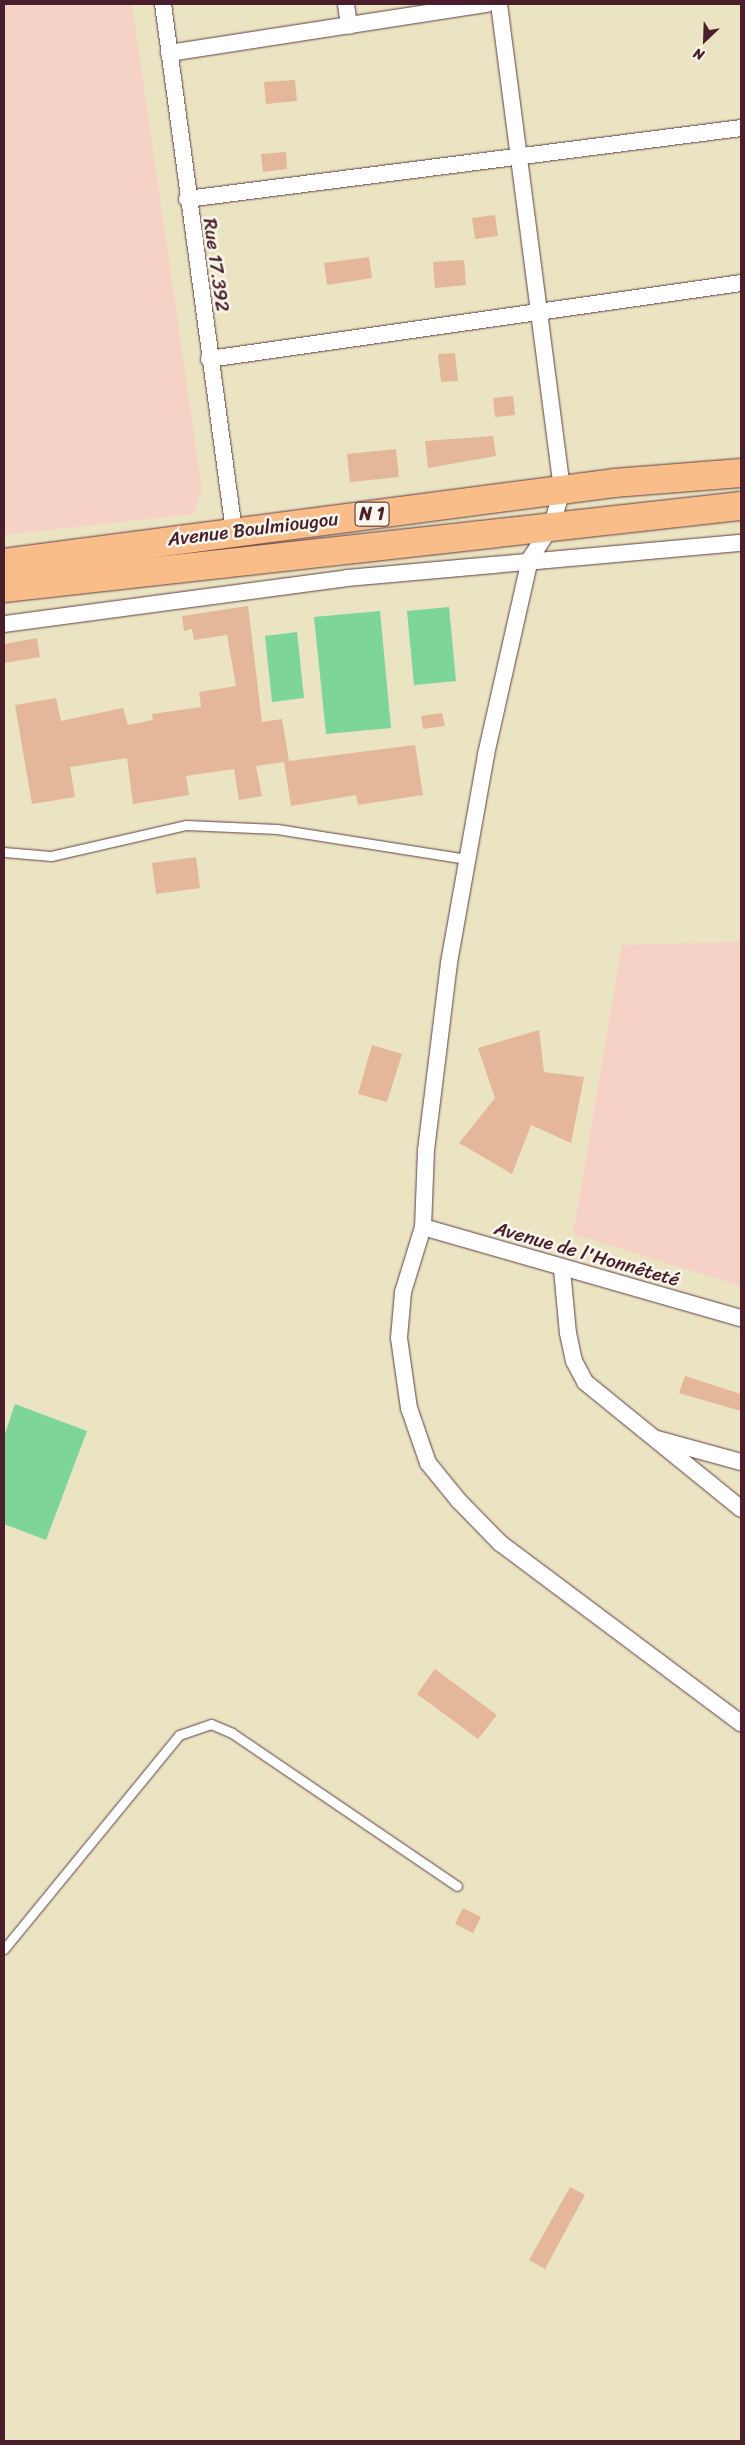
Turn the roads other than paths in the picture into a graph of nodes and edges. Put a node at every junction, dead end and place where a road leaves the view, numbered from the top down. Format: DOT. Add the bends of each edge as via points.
graph roads {
  1 [pos="163,4"];
  2 [pos="346,4"];
  3 [pos="488,4"];
  4 [pos="499,4"];
  5 [pos="467,6"];
  6 [pos="349,26"];
  7 [pos="169,53"];
  8 [pos="741,128"];
  9 [pos="521,159"];
  10 [pos="187,199"];
  11 [pos="741,283"];
  12 [pos="538,312"];
  13 [pos="209,359"];
  14 [pos="741,473"];
  15 [pos="562,490"];
  16 [pos="741,506"];
  17 [pos="552,525"];
  18 [pos="234,531"];
  19 [pos="741,543"];
  20 [pos="530,559"];
  21 [pos="4,563"];
  22 [pos="4,588"];
  23 [pos="4,624"];
  24 [pos="4,852"];
  25 [pos="467,859"];
  26 [pos="423,1227"];
  27 [pos="562,1270"];
  28 [pos="741,1318"];
  29 [pos="650,1437"];
  30 [pos="741,1462"];
  31 [pos="741,1509"];
  32 [pos="741,1723"];
  33 [pos="457,1886"];
  34 [pos="4,1950"];
  1 -- 7 [label="street, Rue 17.392"];
  2 -- 6 [label="street"];
  3 -- 5 [label="street"];
  4 -- 9 [label="street"];
  5 -- 6 [label="street"];
  6 -- 7 [label="street"];
  7 -- 10 [label="street, Rue 17.392"];
  8 -- 9 [label="street"];
  9 -- 10 [label="street"];
  9 -- 12 [label="street"];
  10 -- 13 [label="street, Rue 17.392"];
  11 -- 12 [label="street"];
  12 -- 13 [label="street"];
  12 -- 15 [label="street"];
  13 -- 18 [label="street, Rue 17.392"];
  14 -- 15 [label="highway, Avenue Boulmiougou / N 1"];
  15 -- 17 [label="street"];
  15 -- 18 [label="highway, Avenue Boulmiougou / N 1"];
  16 -- 17 [label="highway, Avenue Boulmiougou / N 1"];
  17 -- 20 [label="street"];
  17 -- 22 [label="highway, Avenue Boulmiougou / N 1"];
  18 -- 21 [label="highway, Avenue Boulmiougou / N 1"];
  19 -- 20 [label="street"];
  20 -- 23 [label="street" via="168,599"];
  20 -- 25 [label="street" via="486,755"];
  24 -- 25 [label="lane" via="51,856 186,826 277,829"];
  25 -- 26 [label="street" via="431,1111"];
  26 -- 27 [label="street, Avenue de l'Honnêteté"];
  26 -- 32 [label="street" via="403,1292 399,1338 409,1408 428,1463 500,1543"];
  27 -- 28 [label="street, Avenue de l'Honnêteté"];
  27 -- 29 [label="street" via="574,1361 585,1382"];
  29 -- 30 [label="street"];
  29 -- 31 [label="street"];
  33 -- 34 [label="lane" via="232,1733 211,1724 180,1735"];
}
